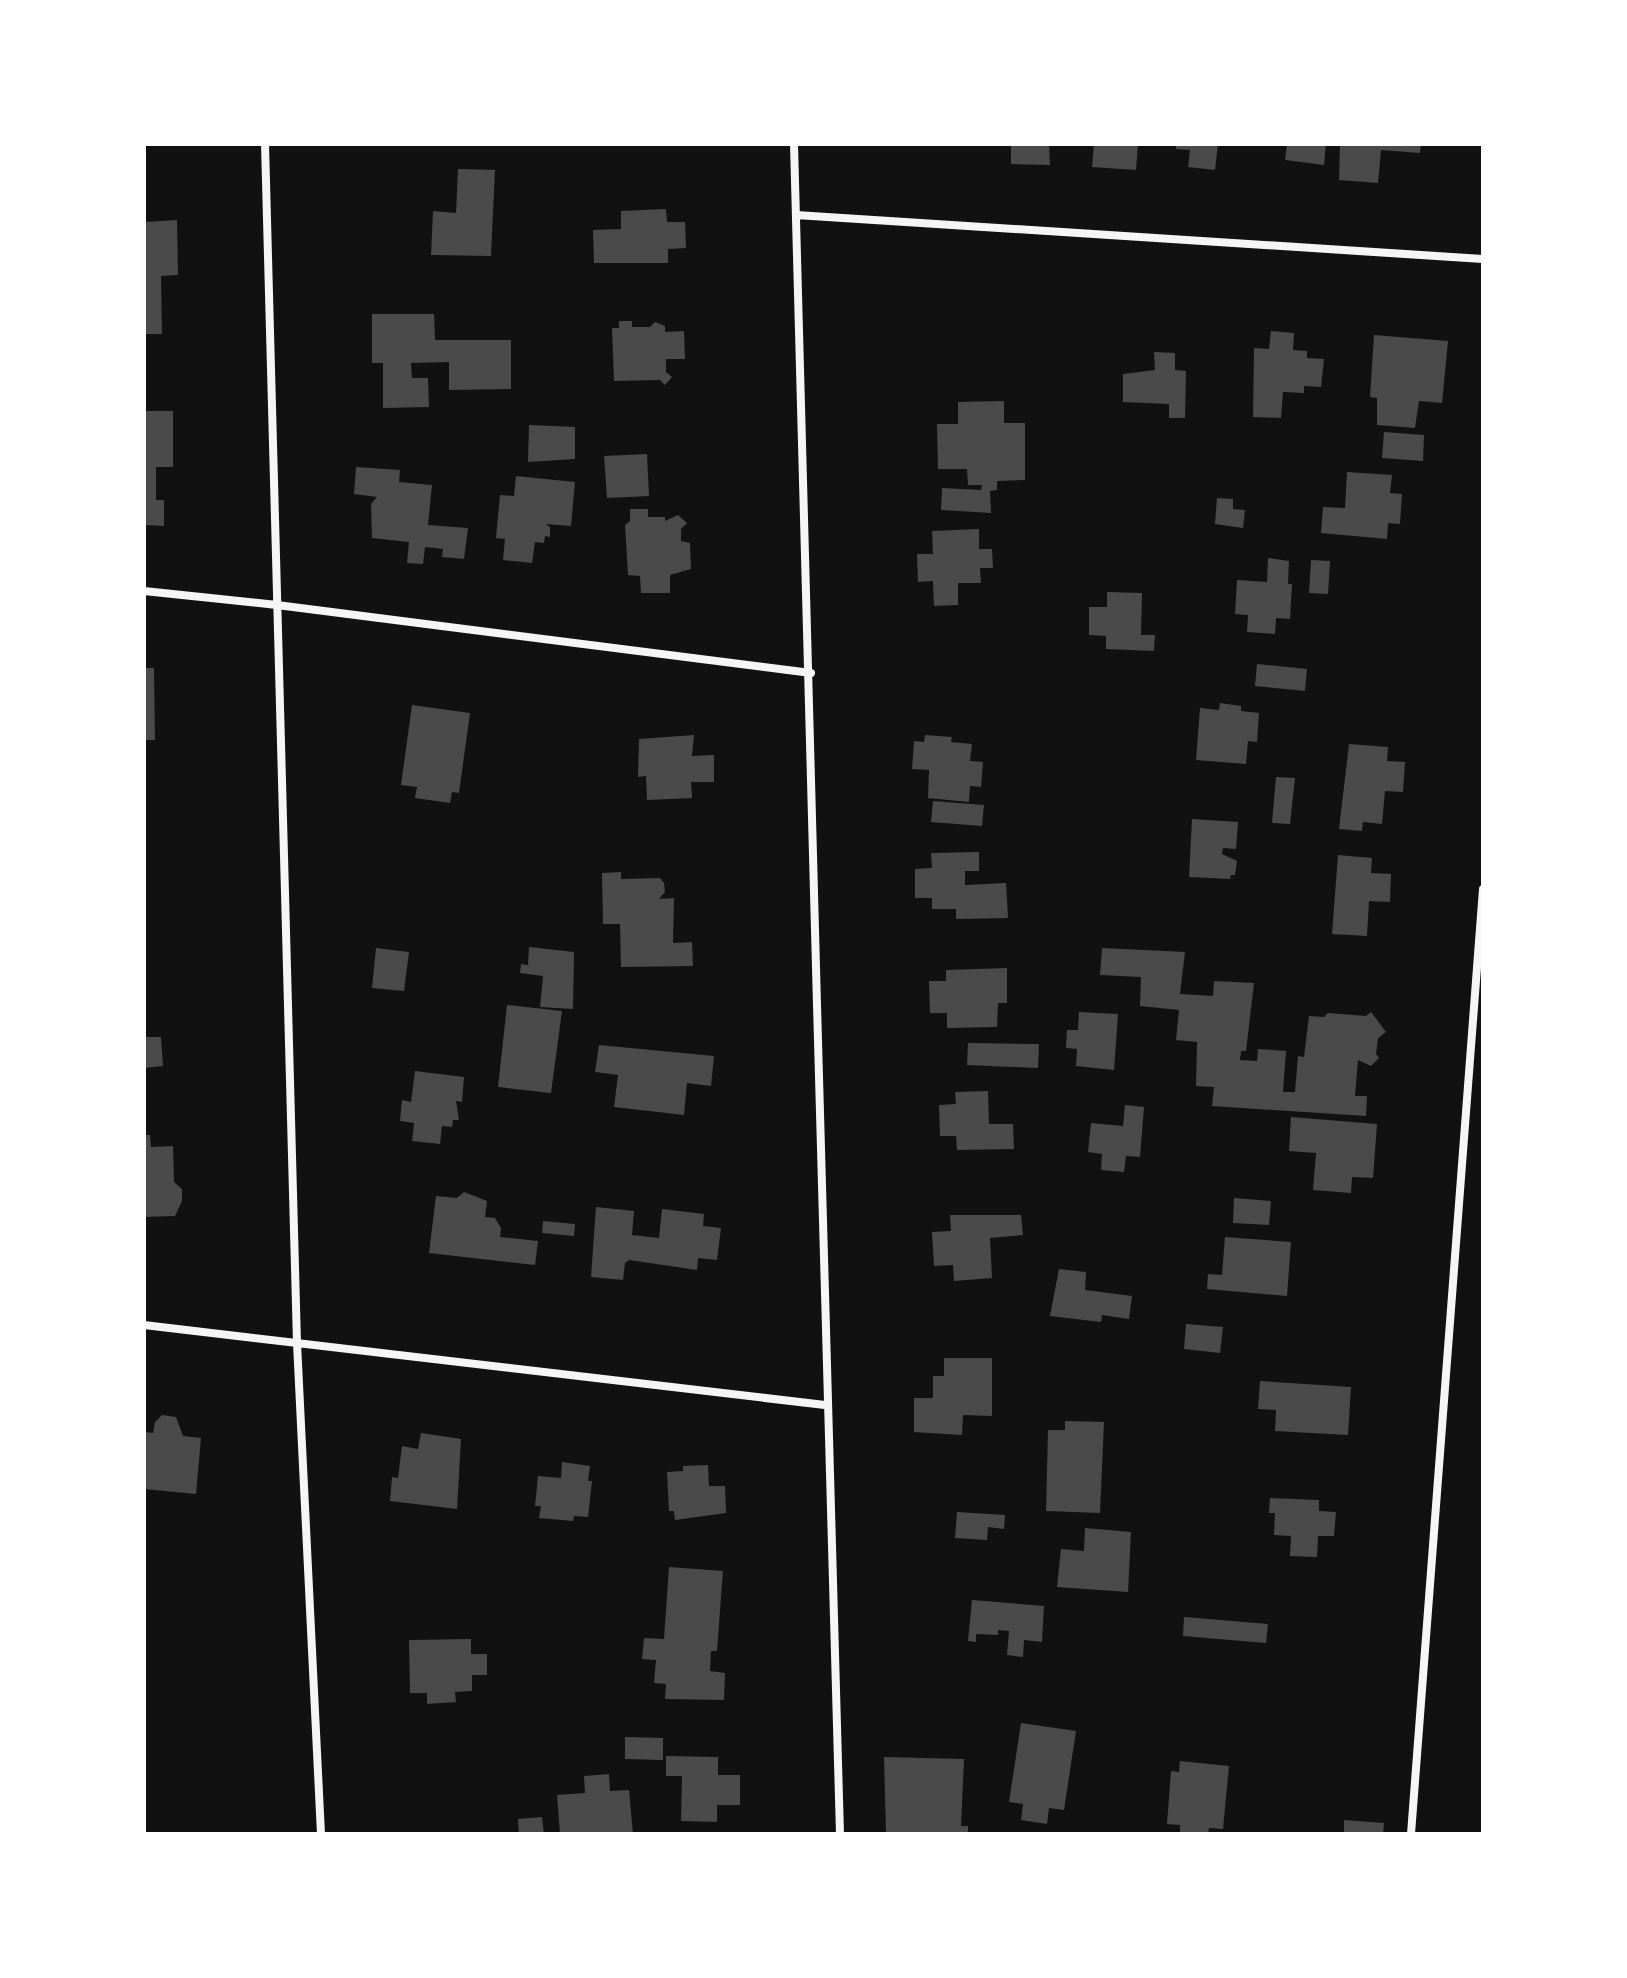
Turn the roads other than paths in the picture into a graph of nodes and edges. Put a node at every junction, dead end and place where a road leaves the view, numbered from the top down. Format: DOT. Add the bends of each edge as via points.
graph roads {
  1 [pos="265,144"];
  2 [pos="794,144"];
  3 [pos="796,215"];
  4 [pos="1483,259"];
  5 [pos="144,591"];
  6 [pos="277,605"];
  7 [pos="811,673"];
  8 [pos="1483,889"];
  9 [pos="144,1325"];
  10 [pos="297,1343"];
  11 [pos="825,1405"];
  12 [pos="321,1834"];
  13 [pos="840,1834"];
  14 [pos="1411,1834"];
  1 -- 6 [label="street"];
  2 -- 3 [label="street"];
  3 -- 4 [label="street"];
  3 -- 7 [label="street"];
  5 -- 6 [label="street"];
  6 -- 7 [label="street"];
  6 -- 10 [label="street"];
  7 -- 11 [label="street"];
  8 -- 14 [label="street"];
  9 -- 10 [label="street"];
  10 -- 11 [label="street"];
  10 -- 12 [label="street"];
  11 -- 13 [label="street"];
}
